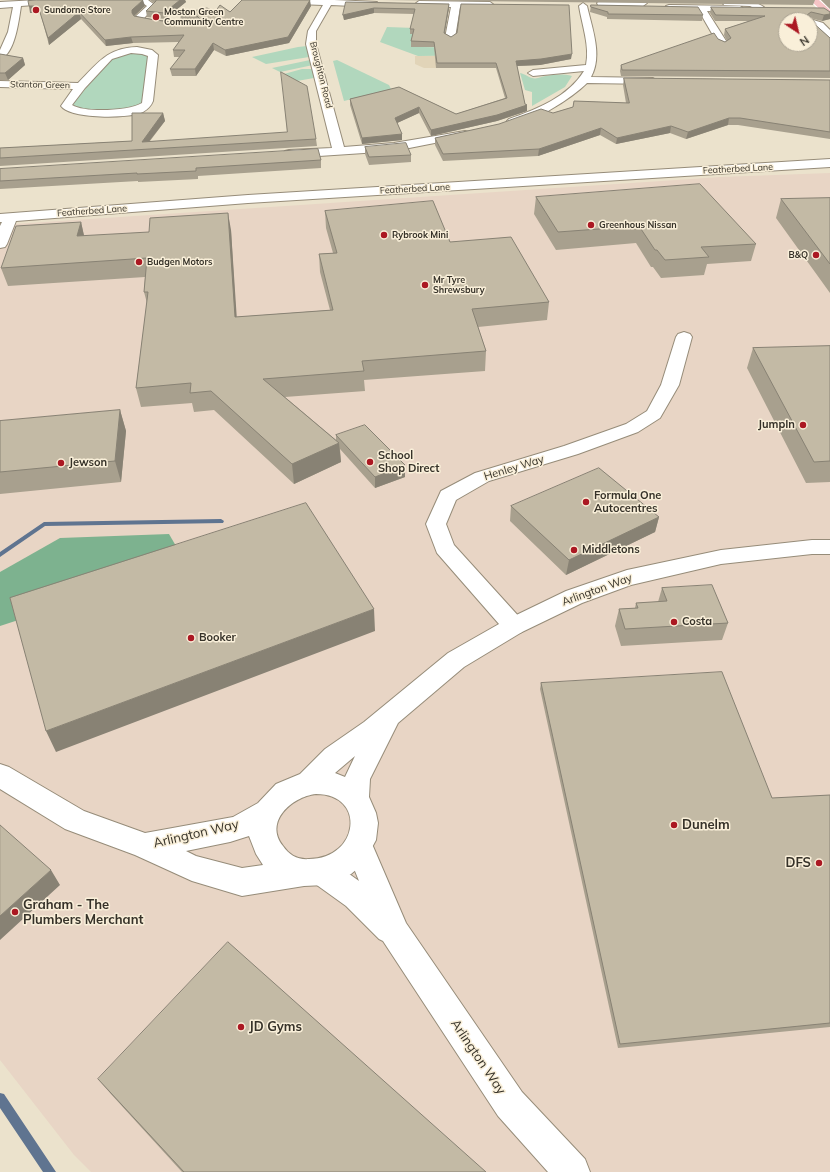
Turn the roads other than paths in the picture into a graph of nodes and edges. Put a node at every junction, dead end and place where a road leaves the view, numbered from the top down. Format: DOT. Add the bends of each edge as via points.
graph roads {
  1 [pos="75,0"];
  2 [pos="142,0"];
  3 [pos="246,0"];
  4 [pos="814,0"];
  5 [pos="329,1"];
  6 [pos="601,3"];
  7 [pos="17,4"];
  8 [pos="386,4"];
  9 [pos="409,4"];
  10 [pos="456,4"];
  11 [pos="0,5"];
  12 [pos="503,5"];
  13 [pos="654,5"];
  14 [pos="702,8"];
  15 [pos="814,10"];
  16 [pos="828,12"];
  17 [pos="818,24"];
  18 [pos="177,25"];
  19 [pos="830,35"];
  20 [pos="450,38"];
  21 [pos="723,44"];
  22 [pos="4,48"];
  23 [pos="0,56"];
  24 [pos="533,73"];
  25 [pos="587,75"];
  26 [pos="660,81"];
  27 [pos="0,84"];
  28 [pos="81,86"];
  29 [pos="504,124"];
  30 [pos="476,132"];
  31 [pos="339,151"];
  32 [pos="278,155"];
  33 [pos="830,163"];
  34 [pos="5,218"];
  35 [pos="0,244"];
  36 [pos="684,337"];
  37 [pos="830,547"];
  38 [pos="514,626"];
  39 [pos="394,711"];
  40 [pos="0,775"];
  41 [pos="308,783"];
  42 [pos="355,799"];
  43 [pos="268,810"];
  44 [pos="145,846"];
  45 [pos="359,846"];
  46 [pos="312,873"];
  47 [pos="395,934"];
  48 [pos="572,1172"];
  1 -- 7 [label="street"];
  2 -- 18 [label="street" via="152,6 138,19"];
  3 -- 5 [label="street"];
  4 -- 16 [label="main road"];
  5 -- 8 [label="street"];
  5 -- 31 [label="street, Broughton Road" via="312,31 311,44"];
  6 -- 13 [label="street"];
  6 -- 25 [label="street" via="580,6 592,59"];
  7 -- 11 [label="street"];
  7 -- 22 [label="street" via="11,21 12,36"];
  9 -- 10 [label="street"];
  10 -- 12 [label="street"];
  10 -- 20 [label="street"];
  13 -- 14 [label="street"];
  13 -- 14 [label="street" via="747,3 765,9"];
  14 -- 21 [label="street"];
  15 -- 16 [label="street"];
  17 -- 19 [label="street"];
  22 -- 23 [label="street"];
  24 -- 25 [label="street" via="568,71"];
  25 -- 26 [label="street"];
  25 -- 29 [label="street" via="577,88 554,103"];
  27 -- 28 [label="street, Stanton Green"];
  28 -- 28 [label="street, Stanton Green" via="115,54 143,51 154,55 148,101 138,110 78,111 68,108 67,104"];
  30 -- 31 [label="street" via="420,143"];
  31 -- 32 [label="street"];
  33 -- 34 [label="street, Featherbed Lane" via="248,199"];
  34 -- 35 [label="street"];
  36 -- 38 [label="street, Henley Way" via="670,385 654,414 632,428 482,477 448,496 436,524 444,548"];
  37 -- 38 [label="street, Arlington Way" via="726,556 627,578 574,597"];
  38 -- 39 [label="street, Arlington Way" via="456,660"];
  39 -- 41 [label="street, Arlington Way" via="334,757"];
  39 -- 42 [label="street, Arlington Way" via="374,743 357,779"];
  40 -- 44 [label="street, Arlington Way" via="75,820"];
  41 -- 42 [label="street, Arlington Way" via="334,785 346,790"];
  41 -- 43 [label="street, Arlington Way" via="285,792"];
  42 -- 45 [label="street, Arlington Way" via="364,818"];
  43 -- 44 [label="street, Arlington Way" via="238,828"];
  43 -- 46 [label="street, Arlington Way" via="262,826 264,842 270,856 283,867"];
  44 -- 46 [label="street, Arlington Way" via="192,868 242,882"];
  45 -- 46 [label="street, Arlington Way" via="350,858 338,867"];
  45 -- 47 [label="street, Arlington Way"];
  46 -- 47 [label="street, Arlington Way" via="356,896"];
  47 -- 48 [label="street, Arlington Way" via="510,1104"];
}
